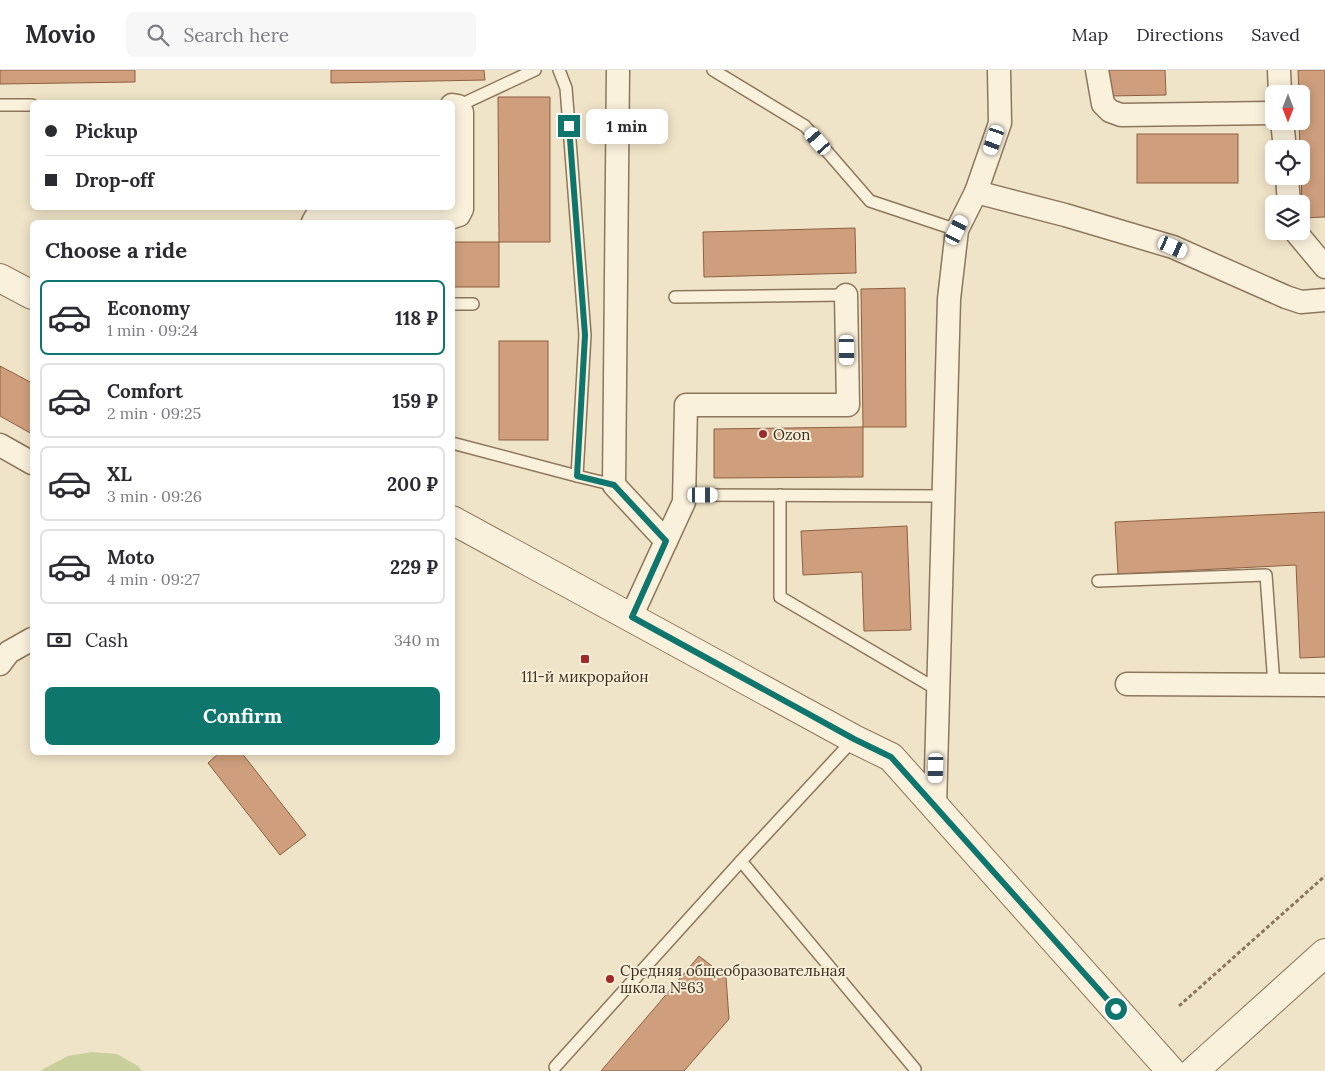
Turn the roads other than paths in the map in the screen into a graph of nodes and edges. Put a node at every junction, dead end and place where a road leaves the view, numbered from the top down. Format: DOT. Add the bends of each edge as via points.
graph roads {
  1 [pos="535,70"];
  2 [pos="559,70"];
  3 [pos="618,70"];
  4 [pos="713,70"];
  5 [pos="999,70"];
  6 [pos="1097,70"];
  7 [pos="1279,70"];
  8 [pos="1280,85"];
  9 [pos="0,105"];
  10 [pos="30,105"];
  11 [pos="455,106"];
  12 [pos="1265,113"];
  13 [pos="976,192"];
  14 [pos="314,220"];
  15 [pos="957,230"];
  16 [pos="1303,240"];
  17 [pos="1325,267"];
  18 [pos="0,278"];
  19 [pos="30,294"];
  20 [pos="846,295"];
  21 [pos="674,297"];
  22 [pos="1325,300"];
  23 [pos="455,304"];
  24 [pos="473,304"];
  25 [pos="455,444"];
  26 [pos="1,449"];
  27 [pos="30,462"];
  28 [pos="577,476"];
  29 [pos="614,485"];
  30 [pos="684,495"];
  31 [pos="780,495"];
  32 [pos="944,496"];
  33 [pos="455,522"];
  34 [pos="666,541"];
  35 [pos="1098,581"];
  36 [pos="632,617"];
  37 [pos="30,640"];
  38 [pos="0,664"];
  39 [pos="1127,684"];
  40 [pos="1274,685"];
  41 [pos="1325,685"];
  42 [pos="938,690"];
  43 [pos="854,739"];
  44 [pos="935,807"];
  45 [pos="741,861"];
  46 [pos="1325,953"];
  47 [pos="554,1067"];
  48 [pos="915,1069"];
  49 [pos="1171,1071"];
  50 [pos="1194,1071"];
  1 -- 11 [label="lane"];
  2 -- 28 [label="lane" via="566,88 585,335"];
  3 -- 29 [label="street"];
  4 -- 15 [label="lane" via="805,126 870,201"];
  5 -- 13 [label="street" via="1000,123"];
  6 -- 12 [label="street" via="1103,104 1121,115"];
  7 -- 8 [label="street"];
  9 -- 10 [label="lane"];
  11 -- 14 [label="street" via="462,112 462,209 459,215 316,217"];
  13 -- 15 [label="street"];
  13 -- 22 [label="street" via="1173,247 1301,302"];
  15 -- 32 [label="street" via="949,300"];
  16 -- 17 [label="street"];
  18 -- 19 [label="street"];
  20 -- 21 [label="lane"];
  20 -- 30 [label="street" via="848,405 686,405"];
  23 -- 24 [label="lane"];
  25 -- 28 [label="lane"];
  26 -- 27 [label="street"];
  28 -- 29 [label="lane"];
  29 -- 34 [label="street"];
  30 -- 31 [label="lane"];
  30 -- 34 [label="street" via="684,502"];
  31 -- 32 [label="lane"];
  31 -- 42 [label="lane" via="780,597"];
  32 -- 42 [label="street"];
  33 -- 36 [label="street"];
  34 -- 36 [label="street"];
  35 -- 40 [label="lane" via="1266,576"];
  36 -- 43 [label="street"];
  37 -- 38 [label="street" via="10,652"];
  39 -- 40 [label="street"];
  40 -- 41 [label="street"];
  42 -- 44 [label="street"];
  43 -- 44 [label="street" via="891,757"];
  43 -- 45 [label="lane"];
  44 -- 49 [label="street"];
  45 -- 47 [label="lane"];
  45 -- 48 [label="lane"];
  46 -- 50 [label="street"];
}
